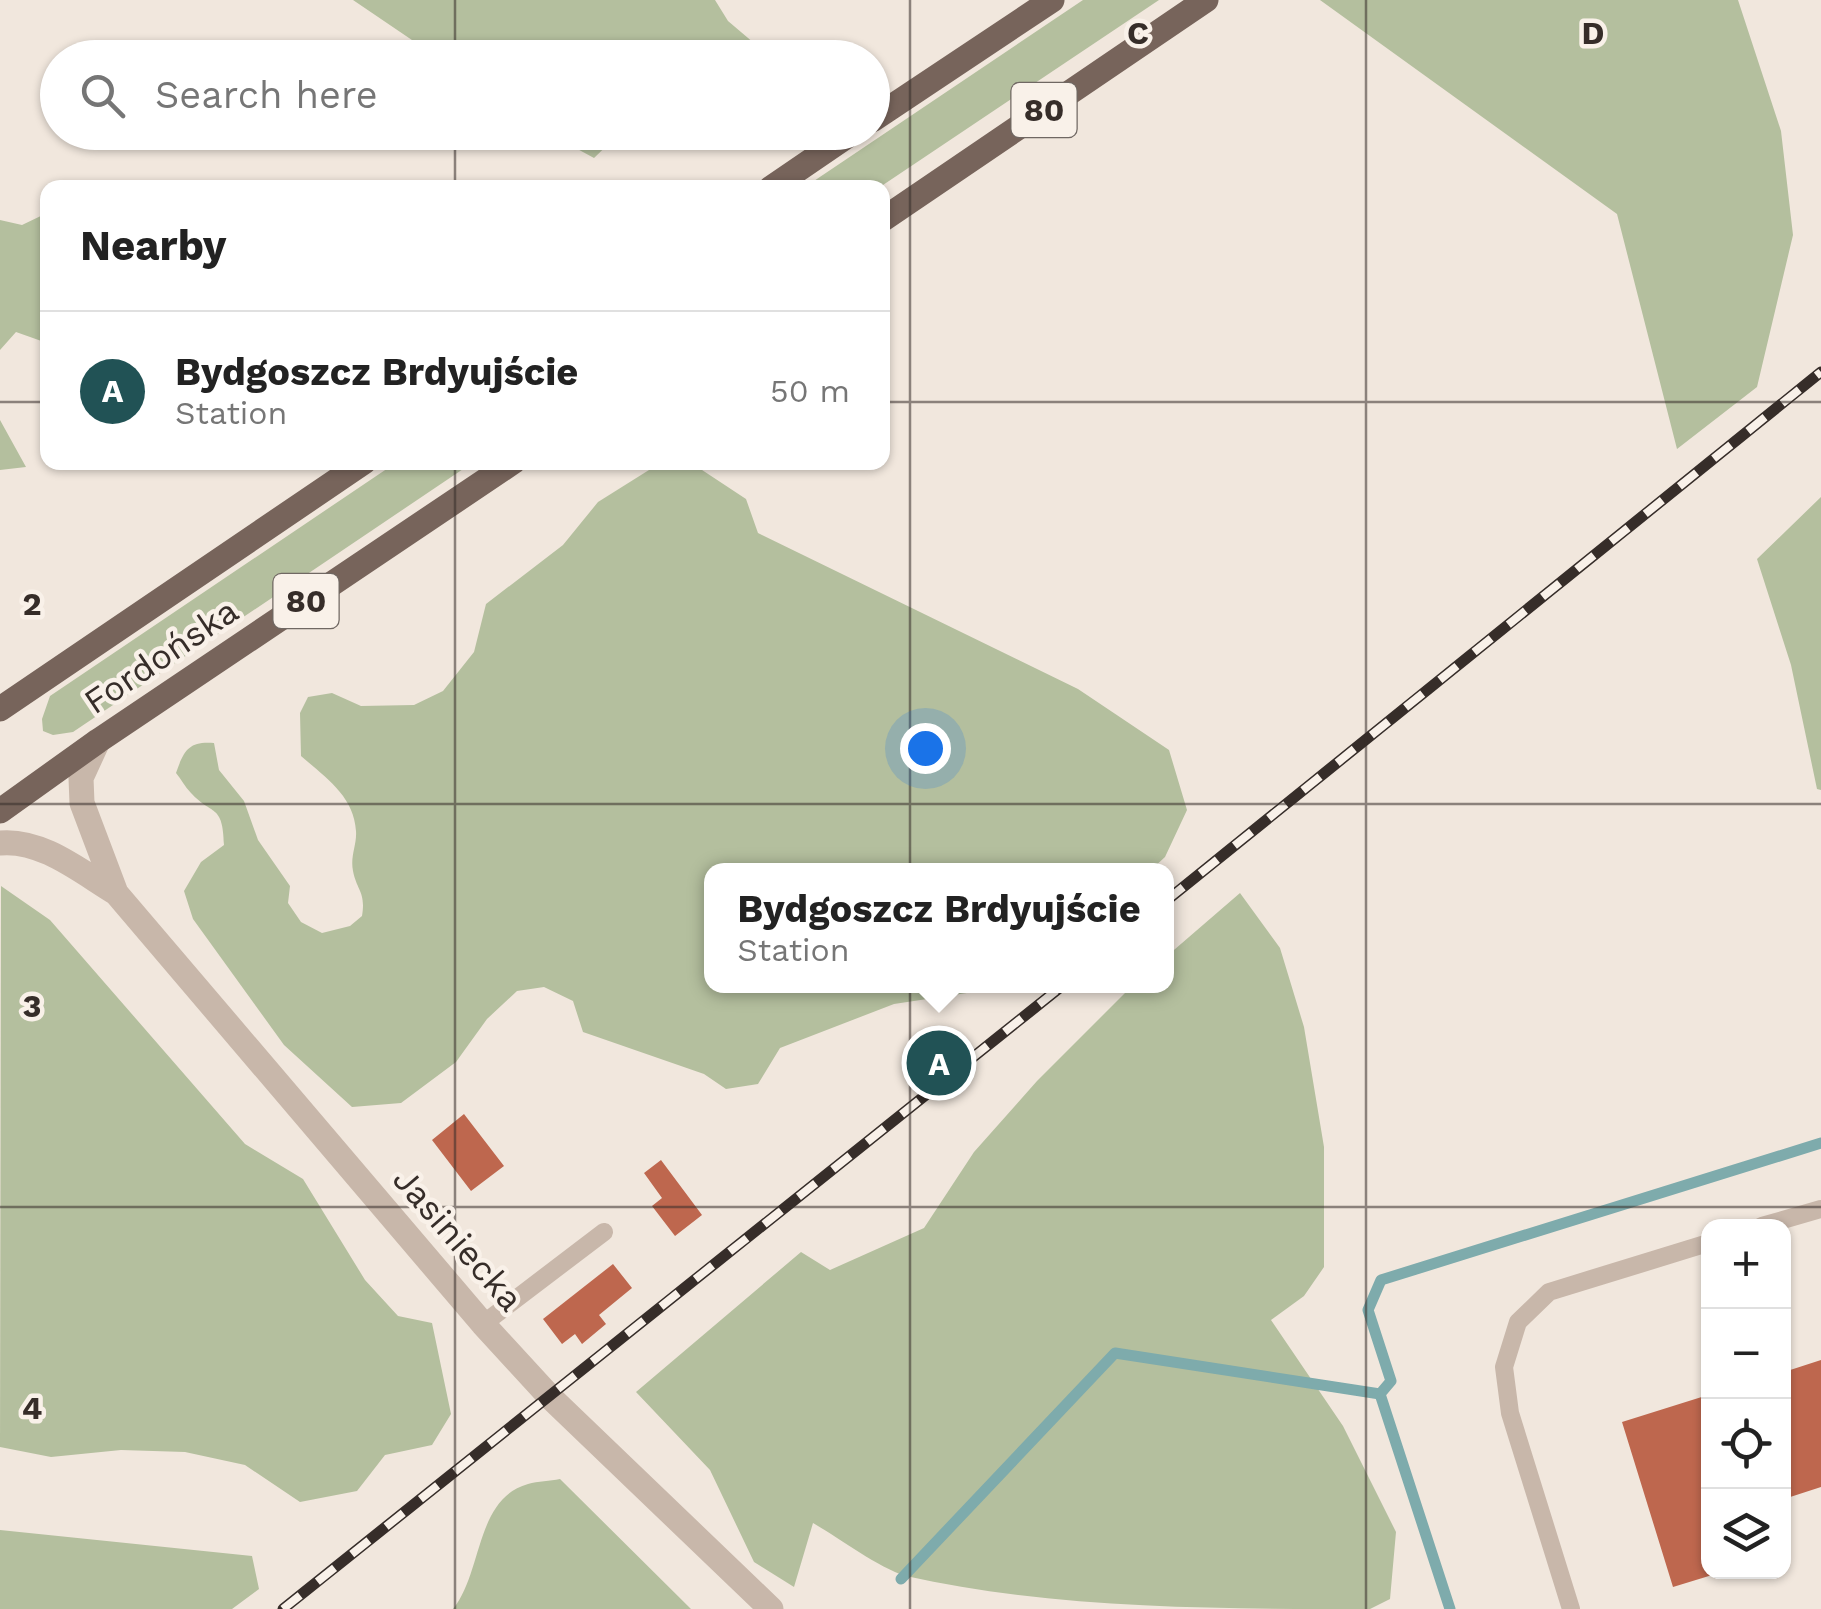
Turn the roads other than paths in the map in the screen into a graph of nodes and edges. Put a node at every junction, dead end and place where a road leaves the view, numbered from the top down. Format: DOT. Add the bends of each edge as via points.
graph roads {
  1 [pos="1052,0"];
  2 [pos="1206,0"];
  3 [pos="890,108"];
  4 [pos="827,150"];
  5 [pos="783,180"];
  6 [pos="890,215"];
  7 [pos="352,470"];
  8 [pos="502,470"];
  9 [pos="0,709"];
  10 [pos="98,741"];
  11 [pos="0,811"];
  12 [pos="0,843"];
  13 [pos="116,893"];
  14 [pos="1821,1209"];
  15 [pos="1786,1219"];
  16 [pos="604,1232"];
  17 [pos="1701,1245"];
  18 [pos="484,1324"];
  19 [pos="771,1609"];
  20 [pos="1572,1609"];
  1 -- 3 [label="main road, 80"];
  2 -- 6 [label="main road, 80"];
  4 -- 5 [label="main road"];
  7 -- 9 [label="main road, Fordońska / 80"];
  8 -- 10 [label="main road, Fordońska / 80"];
  10 -- 11 [label="main road, Fordońska / 80"];
  10 -- 13 [label="street, Jasiniecka" via="81,778 82,802"];
  12 -- 13 [label="street, Jasiniecka" via="20,842 54,856"];
  13 -- 18 [label="street, Jasiniecka"];
  14 -- 15 [label="lane"];
  16 -- 18 [label="lane"];
  17 -- 20 [label="lane" via="1549,1292 1518,1322 1504,1367 1510,1413"];
  18 -- 19 [label="street, Jasiniecka" via="569,1418"];
}
